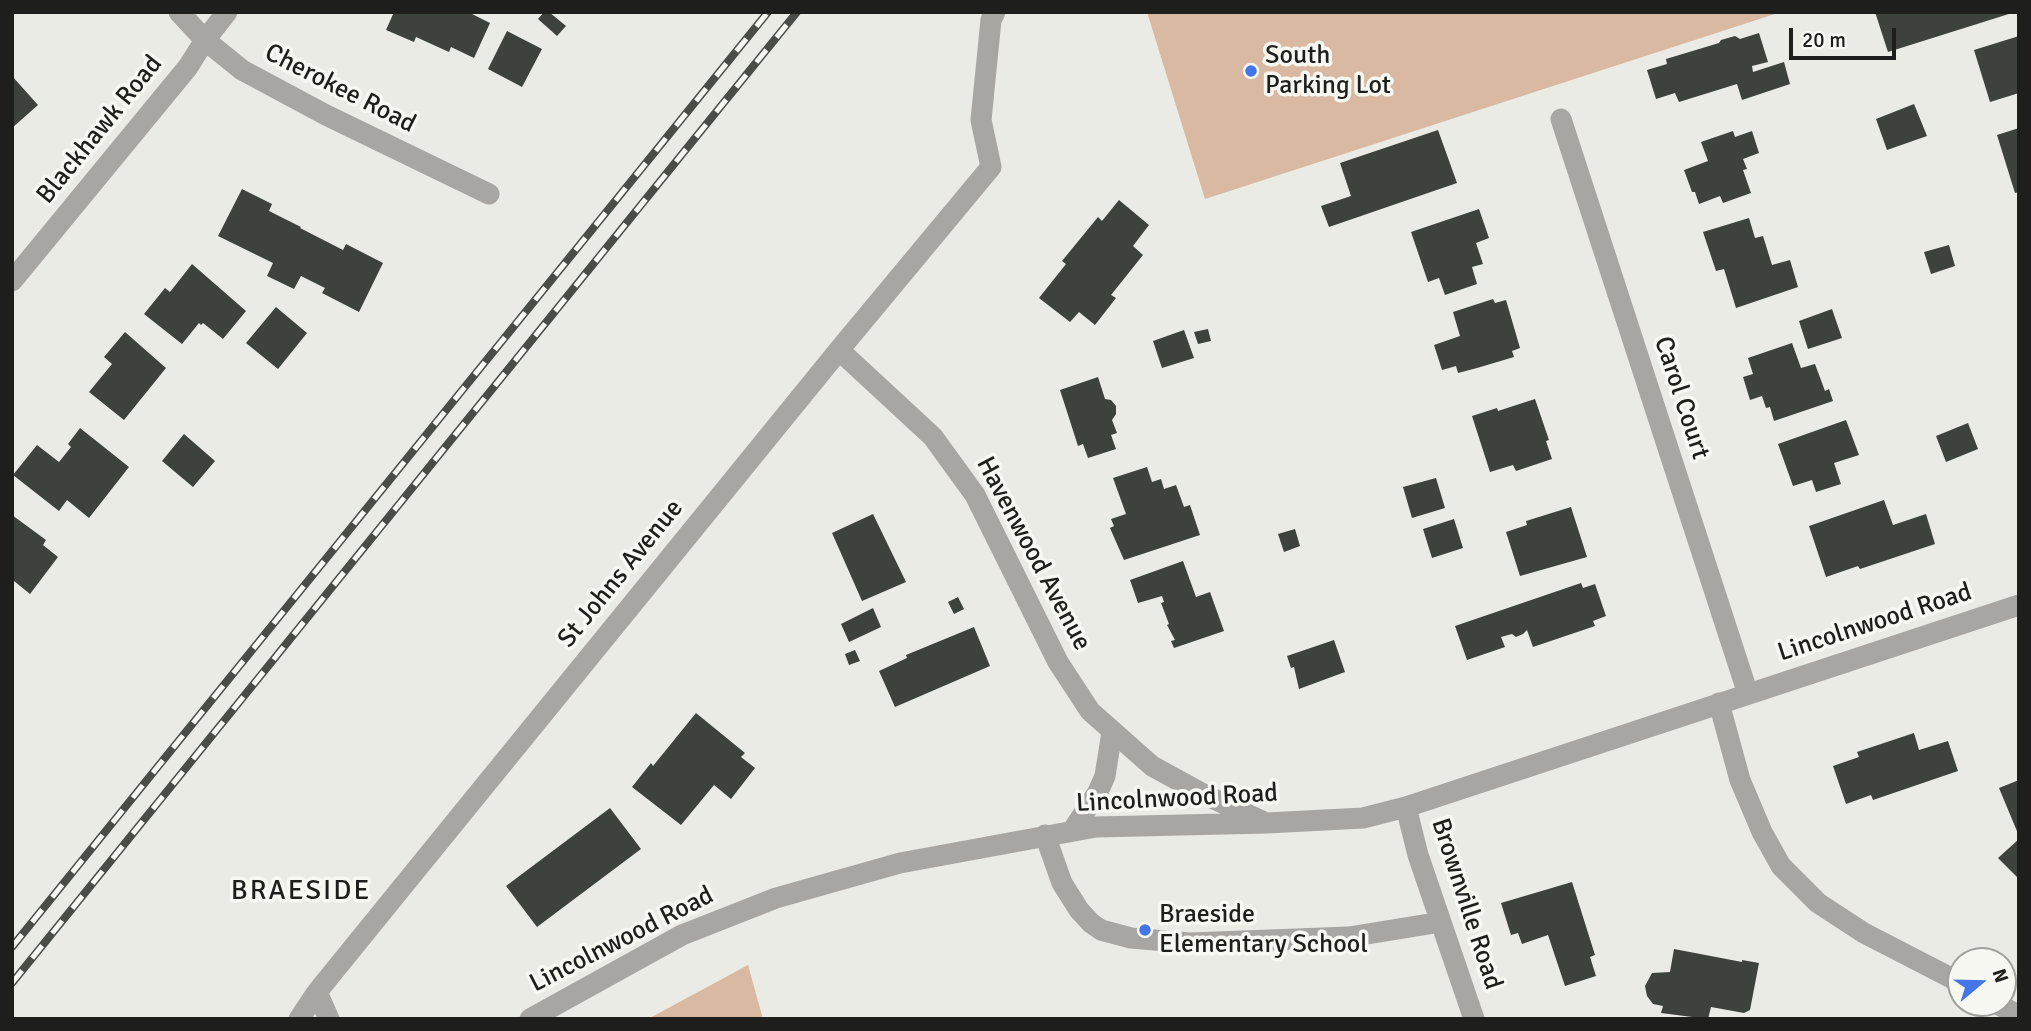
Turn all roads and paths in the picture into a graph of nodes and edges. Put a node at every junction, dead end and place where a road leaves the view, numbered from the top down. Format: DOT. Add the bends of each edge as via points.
graph roads {
  1 [pos="179,12"];
  2 [pos="227,12"];
  3 [pos="995,12"];
  4 [pos="205,40"];
  5 [pos="1561,119"];
  6 [pos="489,194"];
  7 [pos="12,281"];
  8 [pos="839,350"];
  9 [pos="2019,605"];
  10 [pos="1748,694"];
  11 [pos="1719,704"];
  12 [pos="1112,732"];
  13 [pos="1406,807"];
  14 [pos="1267,823"];
  15 [pos="1072,831"];
  16 [pos="1045,835"];
  17 [pos="1441,922"];
  18 [pos="1947,976"];
  19 [pos="317,992"];
  20 [pos="299,1019"];
  21 [pos="329,1019"];
  22 [pos="530,1019"];
  23 [pos="1474,1019"];
  1 -- 4 [label="street, Cherokee Road"];
  2 -- 4 [label="street, Blackhawk Road"];
  3 -- 8 [label="street, St Johns Avenue" via="981,120 991,167"];
  4 -- 6 [label="street, Cherokee Road" via="253,76"];
  4 -- 7 [label="street, Blackhawk Road" via="188,67"];
  5 -- 10 [label="street, Carol Court"];
  8 -- 12 [label="street, Havenwood Avenue" via="933,437 975,495 1058,662 1090,711"];
  8 -- 19 [label="street, St Johns Avenue"];
  9 -- 10 [label="street, Lincolnwood Road"];
  10 -- 11 [label="street, Lincolnwood Road"];
  11 -- 13 [label="street, Lincolnwood Road"];
  11 -- 18 [label="street" via="1740,780 1782,866 1818,903 1864,933"];
  12 -- 14 [label="street, Havenwood Avenue" via="1152,766"];
  12 -- 15 [label="street" via="1105,776"];
  13 -- 14 [label="street, Lincolnwood Road" via="1363,818"];
  13 -- 17 [label="street, Brownville Road"];
  14 -- 15 [label="street, Lincolnwood Road"];
  15 -- 16 [label="street, Lincolnwood Road"];
  16 -- 17 [label="street" via="1062,883 1079,910 1101,930 1131,938 1190,943 1349,937"];
  16 -- 22 [label="street, Lincolnwood Road" via="900,863 776,898 682,935"];
  17 -- 23 [label="street, Brownville Road"];
  19 -- 20 [label="street, St Johns Avenue"];
  19 -- 21 [label="street"];
}
